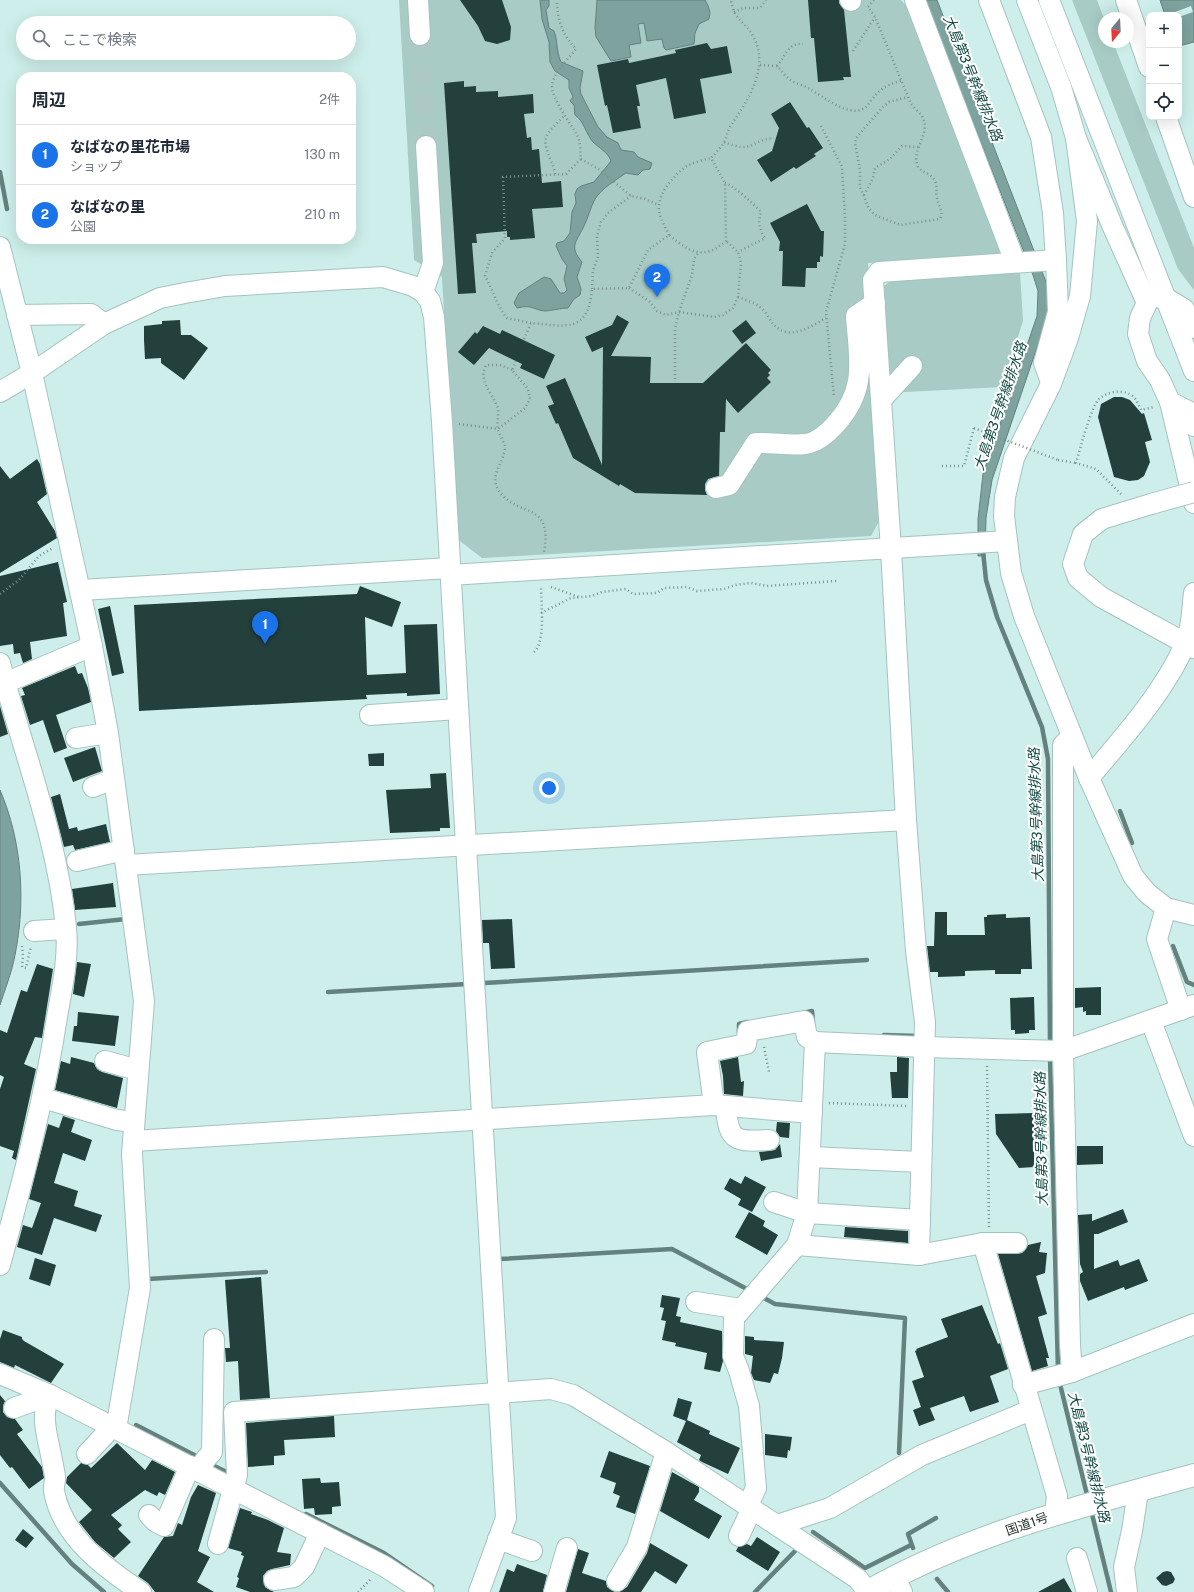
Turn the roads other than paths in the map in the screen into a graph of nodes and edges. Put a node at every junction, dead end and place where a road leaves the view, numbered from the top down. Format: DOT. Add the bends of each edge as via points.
graph roads {
  1 [pos="418,0"];
  2 [pos="915,0"];
  3 [pos="989,0"];
  4 [pos="1027,0"];
  5 [pos="1049,0"];
  6 [pos="1126,0"];
  7 [pos="420,36"];
  8 [pos="1146,58"];
  9 [pos="1167,120"];
  10 [pos="1076,138"];
  11 [pos="426,146"];
  12 [pos="1194,198"];
  13 [pos="0,247"];
  14 [pos="1050,260"];
  15 [pos="1019,261"];
  16 [pos="423,292"];
  17 [pos="1156,300"];
  18 [pos="875,303"];
  19 [pos="17,315"];
  20 [pos="104,324"];
  21 [pos="1194,328"];
  22 [pos="912,366"];
  23 [pos="1194,371"];
  24 [pos="32,373"];
  25 [pos="1051,384"];
  26 [pos="0,392"];
  27 [pos="881,400"];
  28 [pos="1170,402"];
  29 [pos="1194,426"];
  30 [pos="716,488"];
  31 [pos="1194,492"];
  32 [pos="1194,503"];
  33 [pos="1001,541"];
  34 [pos="892,549"];
  35 [pos="450,572"];
  36 [pos="81,590"];
  37 [pos="1194,593"];
  38 [pos="1190,645"];
  39 [pos="92,646"];
  40 [pos="0,663"];
  41 [pos="5,683"];
  42 [pos="458,709"];
  43 [pos="370,715"];
  44 [pos="108,733"];
  45 [pos="1072,736"];
  46 [pos="76,738"];
  47 [pos="1089,778"];
  48 [pos="114,779"];
  49 [pos="93,787"];
  50 [pos="906,820"];
  51 [pos="466,845"];
  52 [pos="125,858"];
  53 [pos="77,860"];
  54 [pos="1166,908"];
  55 [pos="1194,915"];
  56 [pos="66,929"];
  57 [pos="28,939"];
  58 [pos="1187,1008"];
  59 [pos="1151,1020"];
  60 [pos="815,1042"];
  61 [pos="924,1048"];
  62 [pos="1055,1051"];
  63 [pos="105,1061"];
  64 [pos="138,1070"];
  65 [pos="43,1098"];
  66 [pos="720,1105"];
  67 [pos="812,1108"];
  68 [pos="482,1120"];
  69 [pos="134,1132"];
  70 [pos="1194,1136"];
  71 [pos="769,1140"];
  72 [pos="810,1157"];
  73 [pos="921,1162"];
  74 [pos="774,1202"];
  75 [pos="807,1214"];
  76 [pos="920,1220"];
  77 [pos="1017,1242"];
  78 [pos="986,1243"];
  79 [pos="796,1245"];
  80 [pos="919,1255"];
  81 [pos="0,1265"];
  82 [pos="696,1302"];
  83 [pos="741,1309"];
  84 [pos="1194,1324"];
  85 [pos="214,1339"];
  86 [pos="1063,1368"];
  87 [pos="0,1374"];
  88 [pos="1023,1385"];
  89 [pos="499,1392"];
  90 [pos="48,1399"];
  91 [pos="14,1408"];
  92 [pos="1031,1410"];
  93 [pos="114,1428"];
  94 [pos="666,1452"];
  95 [pos="87,1454"];
  96 [pos="195,1469"];
  97 [pos="1194,1475"];
  98 [pos="234,1489"];
  99 [pos="1129,1493"];
  100 [pos="750,1506"];
  101 [pos="648,1512"];
  102 [pos="1061,1512"];
  103 [pos="149,1515"];
  104 [pos="777,1525"];
  105 [pos="320,1533"];
  106 [pos="654,1534"];
  107 [pos="739,1536"];
  108 [pos="498,1539"];
  109 [pos="218,1544"];
  110 [pos="567,1548"];
  111 [pos="532,1551"];
  112 [pos="1077,1558"];
  113 [pos="274,1580"];
  114 [pos="617,1580"];
  115 [pos="899,1585"];
  116 [pos="141,1592"];
  117 [pos="424,1592"];
  118 [pos="479,1592"];
  119 [pos="554,1592"];
  120 [pos="867,1592"];
  121 [pos="1087,1592"];
  122 [pos="1127,1592"];
  1 -- 7 [label="street"];
  2 -- 15 [label="street"];
  3 -- 14 [label="street" via="1041,137 1053,213"];
  4 -- 10 [label="street" via="1061,88"];
  5 -- 17 [label="street"];
  6 -- 8 [label="street"];
  9 -- 12 [label="street"];
  10 -- 17 [label="street" via="1112,226"];
  10 -- 25 [label="street" via="1087,221 1084,259 1080,296"];
  11 -- 16 [label="street" via="433,263"];
  13 -- 19 [label="street"];
  14 -- 15 [label="street"];
  14 -- 25 [label="street" via="1058,312 1044,363"];
  15 -- 18 [label="street" via="879,272 873,280"];
  16 -- 20 [label="street" via="413,286 383,277 225,286 160,298"];
  16 -- 35 [label="street" via="430,301 434,317"];
  17 -- 21 [label="street" via="1184,309"];
  17 -- 23 [label="street"];
  17 -- 28 [label="street" via="1140,318 1138,334 1147,361 1160,380"];
  18 -- 27 [label="street"];
  18 -- 30 [label="street" via="856,316 860,374 855,396 836,424 826,434 806,444 756,443 729,485"];
  19 -- 20 [label="street" via="91,314"];
  19 -- 24 [label="street"];
  20 -- 24 [label="street"];
  22 -- 27 [label="street"];
  24 -- 26 [label="street"];
  24 -- 36 [label="street"];
  25 -- 33 [label="street" via="1014,458 1005,497"];
  27 -- 34 [label="street"];
  28 -- 29 [label="street" via="1188,411"];
  28 -- 32 [label="street"];
  31 -- 38 [label="street, bridge" via="1102,519 1083,534 1073,564 1078,578 1101,597"];
  33 -- 34 [label="street"];
  33 -- 45 [label="street" via="1024,616"];
  34 -- 35 [label="street" via="541,570"];
  34 -- 50 [label="street"];
  35 -- 36 [label="street"];
  35 -- 42 [label="street"];
  36 -- 39 [label="street"];
  37 -- 38 [label="street"];
  38 -- 47 [label="street" via="1118,744"];
  39 -- 41 [label="street"];
  39 -- 44 [label="street"];
  40 -- 41 [label="street"];
  41 -- 56 [label="street" via="48,833"];
  42 -- 43 [label="street"];
  42 -- 51 [label="street"];
  44 -- 46 [label="street"];
  44 -- 48 [label="street"];
  45 -- 47 [label="street"];
  45 -- 62 [label="street" via="1063,745"];
  47 -- 54 [label="street" via="1134,876 1147,893"];
  48 -- 49 [label="street"];
  48 -- 52 [label="street"];
  50 -- 51 [label="street"];
  50 -- 61 [label="street" via="916,951 925,1022"];
  51 -- 52 [label="street"];
  51 -- 68 [label="street"];
  52 -- 53 [label="street"];
  52 -- 64 [label="street" via="144,1001"];
  54 -- 55 [label="street"];
  54 -- 58 [label="street" via="1157,939"];
  56 -- 57 [label="street"];
  56 -- 65 [label="street" via="66,961"];
  58 -- 59 [label="street"];
  59 -- 62 [label="street"];
  59 -- 70 [label="street"];
  60 -- 61 [label="street"];
  60 -- 66 [label="street" via="807,1037 804,1020 748,1031 746,1044 707,1052"];
  60 -- 67 [label="street"];
  61 -- 62 [label="street"];
  61 -- 73 [label="street"];
  62 -- 86 [label="street"];
  63 -- 64 [label="street"];
  64 -- 69 [label="street"];
  65 -- 69 [label="street" via="117,1120"];
  65 -- 81 [label="street"];
  66 -- 67 [label="street"];
  66 -- 68 [label="street"];
  66 -- 71 [label="street" via="729,1129 736,1138 744,1141"];
  67 -- 72 [label="street"];
  68 -- 69 [label="street"];
  68 -- 89 [label="street"];
  69 -- 93 [label="street" via="132,1154 140,1288"];
  72 -- 73 [label="street"];
  72 -- 75 [label="street"];
  73 -- 76 [label="street"];
  74 -- 75 [label="street"];
  75 -- 76 [label="street"];
  75 -- 79 [label="street"];
  76 -- 80 [label="street"];
  77 -- 78 [label="street"];
  78 -- 80 [label="street"];
  78 -- 88 [label="street"];
  79 -- 80 [label="street"];
  79 -- 83 [label="street"];
  82 -- 83 [label="street"];
  83 -- 100 [label="street" via="734,1318 732,1356 749,1406 756,1488"];
  84 -- 86 [label="street"];
  85 -- 96 [label="street" via="212,1452"];
  86 -- 88 [label="street"];
  87 -- 90 [label="street"];
  88 -- 92 [label="street"];
  89 -- 94 [label="street" via="561,1390"];
  89 -- 98 [label="street" via="234,1412 237,1475"];
  89 -- 108 [label="street" via="506,1518"];
  90 -- 91 [label="street" via="36,1400"];
  90 -- 93 [label="street"];
  90 -- 116 [label="street" via="44,1420 55,1477 54,1490 71,1531 107,1568"];
  92 -- 102 [label="street"];
  92 -- 104 [label="street" via="922,1455 830,1508"];
  93 -- 95 [label="street"];
  93 -- 96 [label="street"];
  94 -- 100 [label="street"];
  94 -- 101 [label="street"];
  96 -- 98 [label="street"];
  96 -- 103 [label="street" via="164,1526"];
  97 -- 99 [label="highway, 国道1号"];
  98 -- 105 [label="street"];
  98 -- 109 [label="street"];
  99 -- 102 [label="highway, 国道1号"];
  99 -- 122 [label="street" via="1132,1531 1124,1567"];
  100 -- 104 [label="street"];
  100 -- 107 [label="street"];
  101 -- 106 [label="street"];
  101 -- 114 [label="street" via="637,1547"];
  102 -- 115 [label="highway, 国道1号" via="964,1545"];
  104 -- 120 [label="street" via="858,1578"];
  105 -- 113 [label="street" via="304,1567 294,1577"];
  105 -- 117 [label="street" via="384,1566"];
  108 -- 111 [label="street"];
  108 -- 118 [label="street"];
  110 -- 119 [label="street"];
  112 -- 121 [label="street"];
  115 -- 120 [label="highway, 国道1号"];
}
